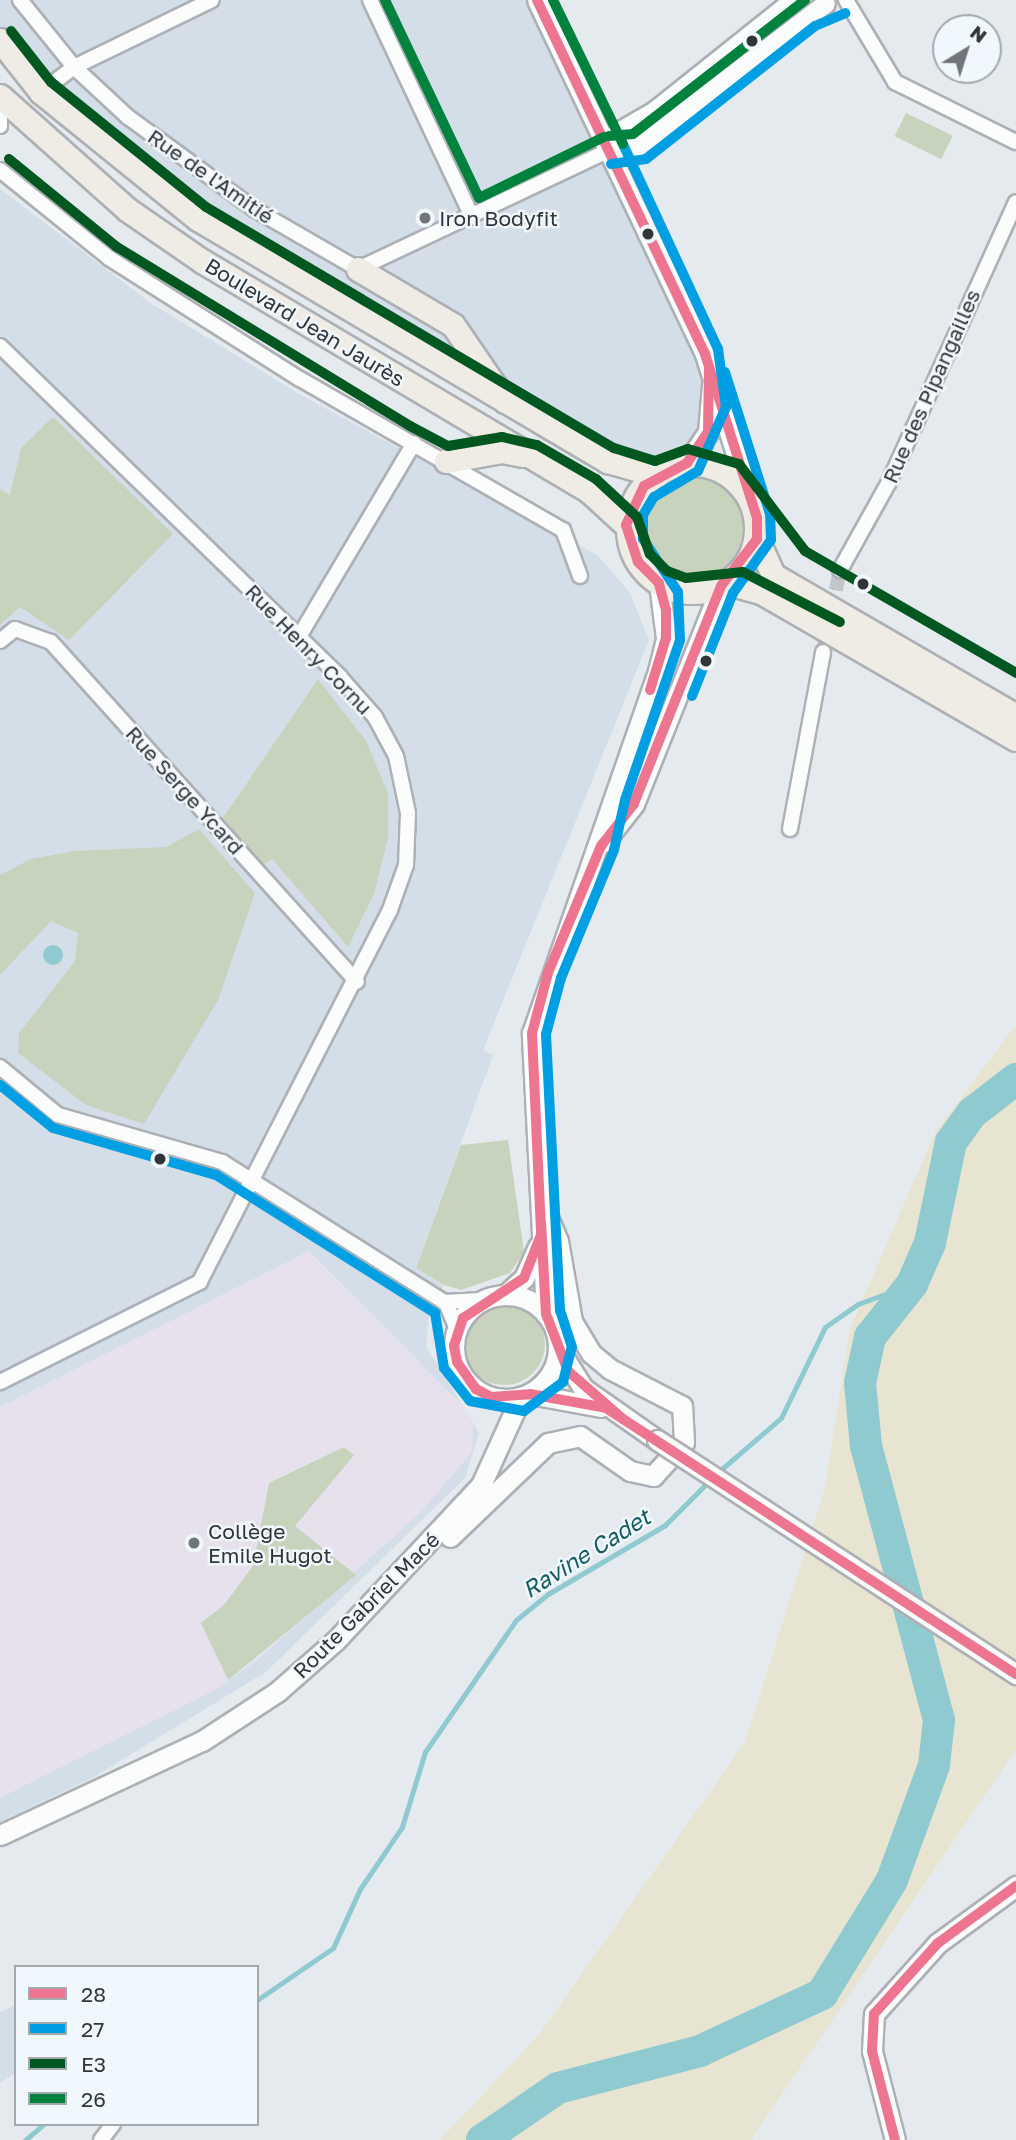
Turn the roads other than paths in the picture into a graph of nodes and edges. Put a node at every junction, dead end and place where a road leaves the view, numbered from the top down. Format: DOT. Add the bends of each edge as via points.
graph roads {
  1 [pos="20,0"];
  2 [pos="212,0"];
  3 [pos="370,0"];
  4 [pos="537,0"];
  5 [pos="794,0"];
  6 [pos="831,2"];
  7 [pos="0,40"];
  8 [pos="74,67"];
  9 [pos="41,92"];
  10 [pos="0,96"];
  11 [pos="0,113"];
  12 [pos="0,125"];
  13 [pos="1016,142"];
  14 [pos="610,150"];
  15 [pos="0,170"];
  16 [pos="1016,202"];
  17 [pos="472,217"];
  18 [pos="358,269"];
  19 [pos="0,346"];
  20 [pos="712,375"];
  21 [pos="507,404"];
  22 [pos="414,443"];
  23 [pos="533,458"];
  24 [pos="446,461"];
  25 [pos="687,463"];
  26 [pos="657,475"];
  27 [pos="748,493"];
  28 [pos="626,525"];
  29 [pos="757,540"];
  30 [pos="840,569"];
  31 [pos="580,576"];
  32 [pos="659,583"];
  33 [pos="724,584"];
  34 [pos="300,635"];
  35 [pos="0,641"];
  36 [pos="823,652"];
  37 [pos="1016,716"];
  38 [pos="1016,739"];
  39 [pos="790,829"];
  40 [pos="601,846"];
  41 [pos="357,982"];
  42 [pos="0,1067"];
  43 [pos="253,1180"];
  44 [pos="542,1203"];
  45 [pos="541,1235"];
  46 [pos="505,1295"];
  47 [pos="482,1300"];
  48 [pos="446,1303"];
  49 [pos="546,1314"];
  50 [pos="457,1329"];
  51 [pos="558,1348"];
  52 [pos="0,1381"];
  53 [pos="525,1396"];
  54 [pos="491,1397"];
  55 [pos="606,1408"];
  56 [pos="503,1428"];
  57 [pos="405,1570"];
  58 [pos="1016,1674"];
  59 [pos="0,1835"];
  60 [pos="1016,1886"];
  61 [pos="895,2140"];
  1 -- 8 [label="street, Rue de l'Amitié"];
  2 -- 8 [label="street"];
  3 -- 17 [label="street"];
  4 -- 14 [label="main road"];
  5 -- 14 [label="street" via="664,105 617,133"];
  6 -- 13 [label="street" via="852,18 895,82"];
  6 -- 14 [label="street" via="638,147"];
  7 -- 9 [label="main road, Boulevard Jean Jaurès"];
  8 -- 9 [label="street"];
  8 -- 18 [label="street, Rue de l'Amitié" via="210,179"];
  9 -- 21 [label="main road, Boulevard Jean Jaurès" via="198,219"];
  10 -- 23 [label="main road, Boulevard Jean Jaurès" via="128,210 202,261"];
  11 -- 12 [label="street"];
  14 -- 17 [label="street"];
  14 -- 20 [label="main road"];
  15 -- 22 [label="street" via="110,258"];
  16 -- 30 [label="street, Rue des Pipangailles" via="889,482"];
  17 -- 18 [label="street"];
  18 -- 21 [label="main road" via="453,325"];
  19 -- 34 [label="street, Rue Henry Cornu"];
  20 -- 25 [label="main road" via="708,432"];
  20 -- 27 [label="main road"];
  21 -- 26 [label="main road, Boulevard Jean Jaurès" via="608,461"];
  22 -- 24 [label="street"];
  22 -- 34 [label="street"];
  23 -- 24 [label="main road" via="502,451"];
  23 -- 28 [label="main road, Boulevard Jean Jaurès" via="589,491"];
  24 -- 31 [label="street" via="563,530"];
  25 -- 26 [label="main road"];
  25 -- 27 [label="main road" via="710,465"];
  26 -- 28 [label="main road" via="640,493"];
  27 -- 29 [label="main road"];
  28 -- 32 [label="main road" via="639,562"];
  29 -- 33 [label="main road"];
  29 -- 37 [label="main road" via="773,575"];
  32 -- 33 [label="main road" via="684,592"];
  32 -- 40 [label="main road" via="666,638 611,796"];
  33 -- 38 [label="main road" via="761,592"];
  33 -- 40 [label="main road" via="634,804"];
  34 -- 41 [label="street, Rue Henry Cornu" via="375,717 396,757 408,813 406,865"];
  35 -- 41 [label="street, Rue Serge Ycard" via="15,629 51,642"];
  36 -- 39 [label="street"];
  40 -- 44 [label="main road" via="548,973 532,1033"];
  41 -- 43 [label="street, Rue Henry Cornu"];
  42 -- 43 [label="street" via="58,1115 197,1150"];
  43 -- 48 [label="street"];
  43 -- 52 [label="street, Rue Henry Cornu" via="200,1282"];
  44 -- 45 [label="main road"];
  44 -- 57 [label="main road" via="558,1241 572,1321 591,1353 610,1369 681,1405 688,1421 684,1442 653,1476 629,1471 580,1436 548,1443 432,1555"];
  45 -- 46 [label="main road" via="531,1266"];
  45 -- 49 [label="main road"];
  46 -- 47 [label="main road"];
  46 -- 49 [label="main road"];
  47 -- 48 [label="street"];
  47 -- 50 [label="main road"];
  48 -- 50 [label="street"];
  49 -- 51 [label="main road"];
  50 -- 54 [label="main road" via="454,1346 464,1377"];
  51 -- 53 [label="main road" via="551,1375"];
  51 -- 55 [label="main road" via="568,1371"];
  53 -- 54 [label="main road"];
  53 -- 55 [label="main road"];
  53 -- 56 [label="main road, Route Gabriel Macé"];
  54 -- 56 [label="main road"];
  55 -- 58 [label="main road, bridge"];
  56 -- 57 [label="main road, Route Gabriel Macé" via="481,1485"];
  57 -- 59 [label="main road, Route Gabriel Macé" via="336,1640 223,1729"];
  60 -- 61 [label="main road" via="938,1943 874,2014 872,2051"];
}
